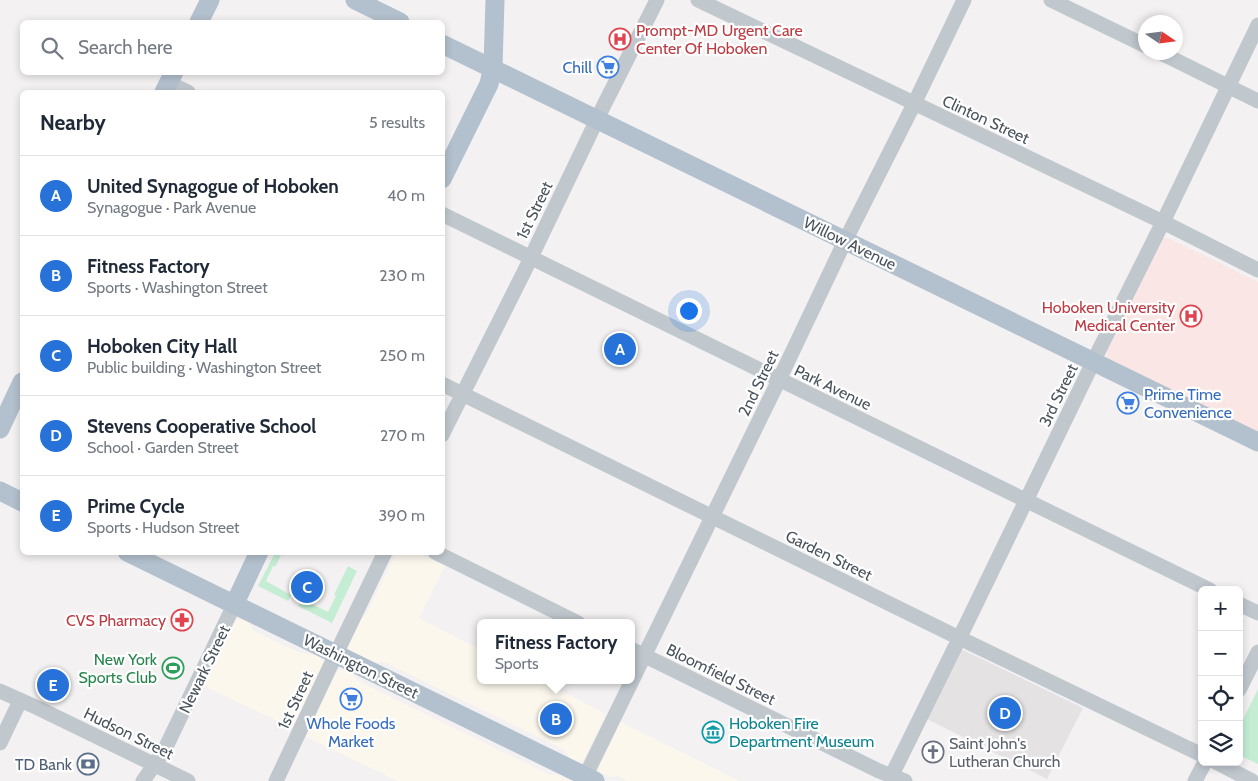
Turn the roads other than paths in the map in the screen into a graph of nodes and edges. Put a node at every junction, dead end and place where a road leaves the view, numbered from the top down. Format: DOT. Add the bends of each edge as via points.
graph roads {
  1 [pos="210,0"];
  2 [pos="354,0"];
  3 [pos="495,0"];
  4 [pos="657,0"];
  5 [pos="698,0"];
  6 [pos="964,0"];
  7 [pos="1051,0"];
  8 [pos="200,20"];
  9 [pos="396,20"];
  10 [pos="1258,25"];
  11 [pos="1138,42"];
  12 [pos="445,45"];
  13 [pos="1175,60"];
  14 [pos="493,67"];
  15 [pos="169,83"];
  16 [pos="1228,86"];
  17 [pos="184,90"];
  18 [pos="1258,101"];
  19 [pos="914,104"];
  20 [pos="597,119"];
  21 [pos="445,174"];
  22 [pos="445,215"];
  23 [pos="1163,222"];
  24 [pos="845,241"];
  25 [pos="531,257"];
  26 [pos="1258,270"];
  27 [pos="1094,362"];
  28 [pos="779,380"];
  29 [pos="20,386"];
  30 [pos="445,386"];
  31 [pos="462,395"];
  32 [pos="0,429"];
  33 [pos="445,429"];
  34 [pos="1258,442"];
  35 [pos="0,490"];
  36 [pos="20,501"];
  37 [pos="1026,501"];
  38 [pos="712,517"];
  39 [pos="133,555"];
  40 [pos="258,555"];
  41 [pos="384,555"];
  42 [pos="441,555"];
  43 [pos="1202,586"];
  44 [pos="234,604"];
  45 [pos="1243,606"];
  46 [pos="1258,613"];
  47 [pos="570,619"];
  48 [pos="959,639"];
  49 [pos="638,652"];
  50 [pos="1258,652"];
  51 [pos="336,654"];
  52 [pos="1243,682"];
  53 [pos="625,684"];
  54 [pos="0,691"];
  55 [pos="20,701"];
  56 [pos="0,743"];
  57 [pos="1198,753"];
  58 [pos="155,765"];
  59 [pos="1202,766"];
  60 [pos="1224,766"];
  61 [pos="588,779"];
  62 [pos="895,779"];
  63 [pos="143,781"];
  64 [pos="188,781"];
  65 [pos="276,781"];
  66 [pos="1195,781"];
  67 [pos="1252,781"];
  1 -- 8 [label="main road"];
  2 -- 9 [label="main road"];
  3 -- 14 [label="main road"];
  4 -- 20 [label="street, 1st Street"];
  5 -- 19 [label="street, Clinton Street"];
  6 -- 19 [label="street, 2nd Street"];
  7 -- 11 [label="street"];
  10 -- 16 [label="street, 3rd Street"];
  12 -- 14 [label="main road, Willow Avenue"];
  13 -- 16 [label="street"];
  14 -- 20 [label="main road, Willow Avenue"];
  14 -- 21 [label="main road" via="489,84"];
  15 -- 17 [label="street"];
  16 -- 18 [label="street"];
  16 -- 23 [label="street, 3rd Street"];
  19 -- 23 [label="street, Clinton Street"];
  19 -- 24 [label="street, 2nd Street"];
  20 -- 24 [label="main road, Willow Avenue"];
  20 -- 25 [label="street, 1st Street"];
  22 -- 25 [label="street, Park Avenue"];
  23 -- 26 [label="street, Clinton Street"];
  23 -- 27 [label="street, 3rd Street"];
  24 -- 27 [label="main road, Willow Avenue"];
  24 -- 28 [label="street, 2nd Street"];
  25 -- 28 [label="street, Park Avenue"];
  25 -- 31 [label="street, 1st Street"];
  27 -- 34 [label="main road, Willow Avenue"];
  27 -- 37 [label="street, 3rd Street"];
  28 -- 37 [label="street, Park Avenue"];
  28 -- 38 [label="street, 2nd Street"];
  29 -- 32 [label="main road"];
  30 -- 31 [label="street, Garden Street"];
  31 -- 33 [label="street, 1st Street"];
  31 -- 38 [label="street, Garden Street"];
  35 -- 36 [label="main road"];
  37 -- 43 [label="street, Park Avenue"];
  37 -- 48 [label="street, 3rd Street"];
  38 -- 48 [label="street, Garden Street"];
  38 -- 49 [label="street, 2nd Street"];
  39 -- 44 [label="main road, Washington Street"];
  40 -- 44 [label="main road, Newark Street"];
  41 -- 51 [label="street, 1st Street"];
  42 -- 47 [label="street"];
  44 -- 51 [label="main road, Washington Street"];
  44 -- 58 [label="street, Newark Street"];
  45 -- 46 [label="street"];
  48 -- 57 [label="street, Garden Street"];
  48 -- 62 [label="street, 3rd Street"];
  49 -- 62 [label="street, Bloomfield Street"];
  50 -- 52 [label="street"];
  51 -- 61 [label="main road, Washington Street"];
  51 -- 65 [label="street, 1st Street"];
  53 -- 61 [label="street, 2nd Street"];
  54 -- 55 [label="street, Hudson Street"];
  55 -- 56 [label="street"];
  55 -- 58 [label="street, Hudson Street"];
  58 -- 63 [label="street, Newark Street"];
  58 -- 64 [label="street, Hudson Street"];
  59 -- 66 [label="street"];
  60 -- 67 [label="street"];
}
